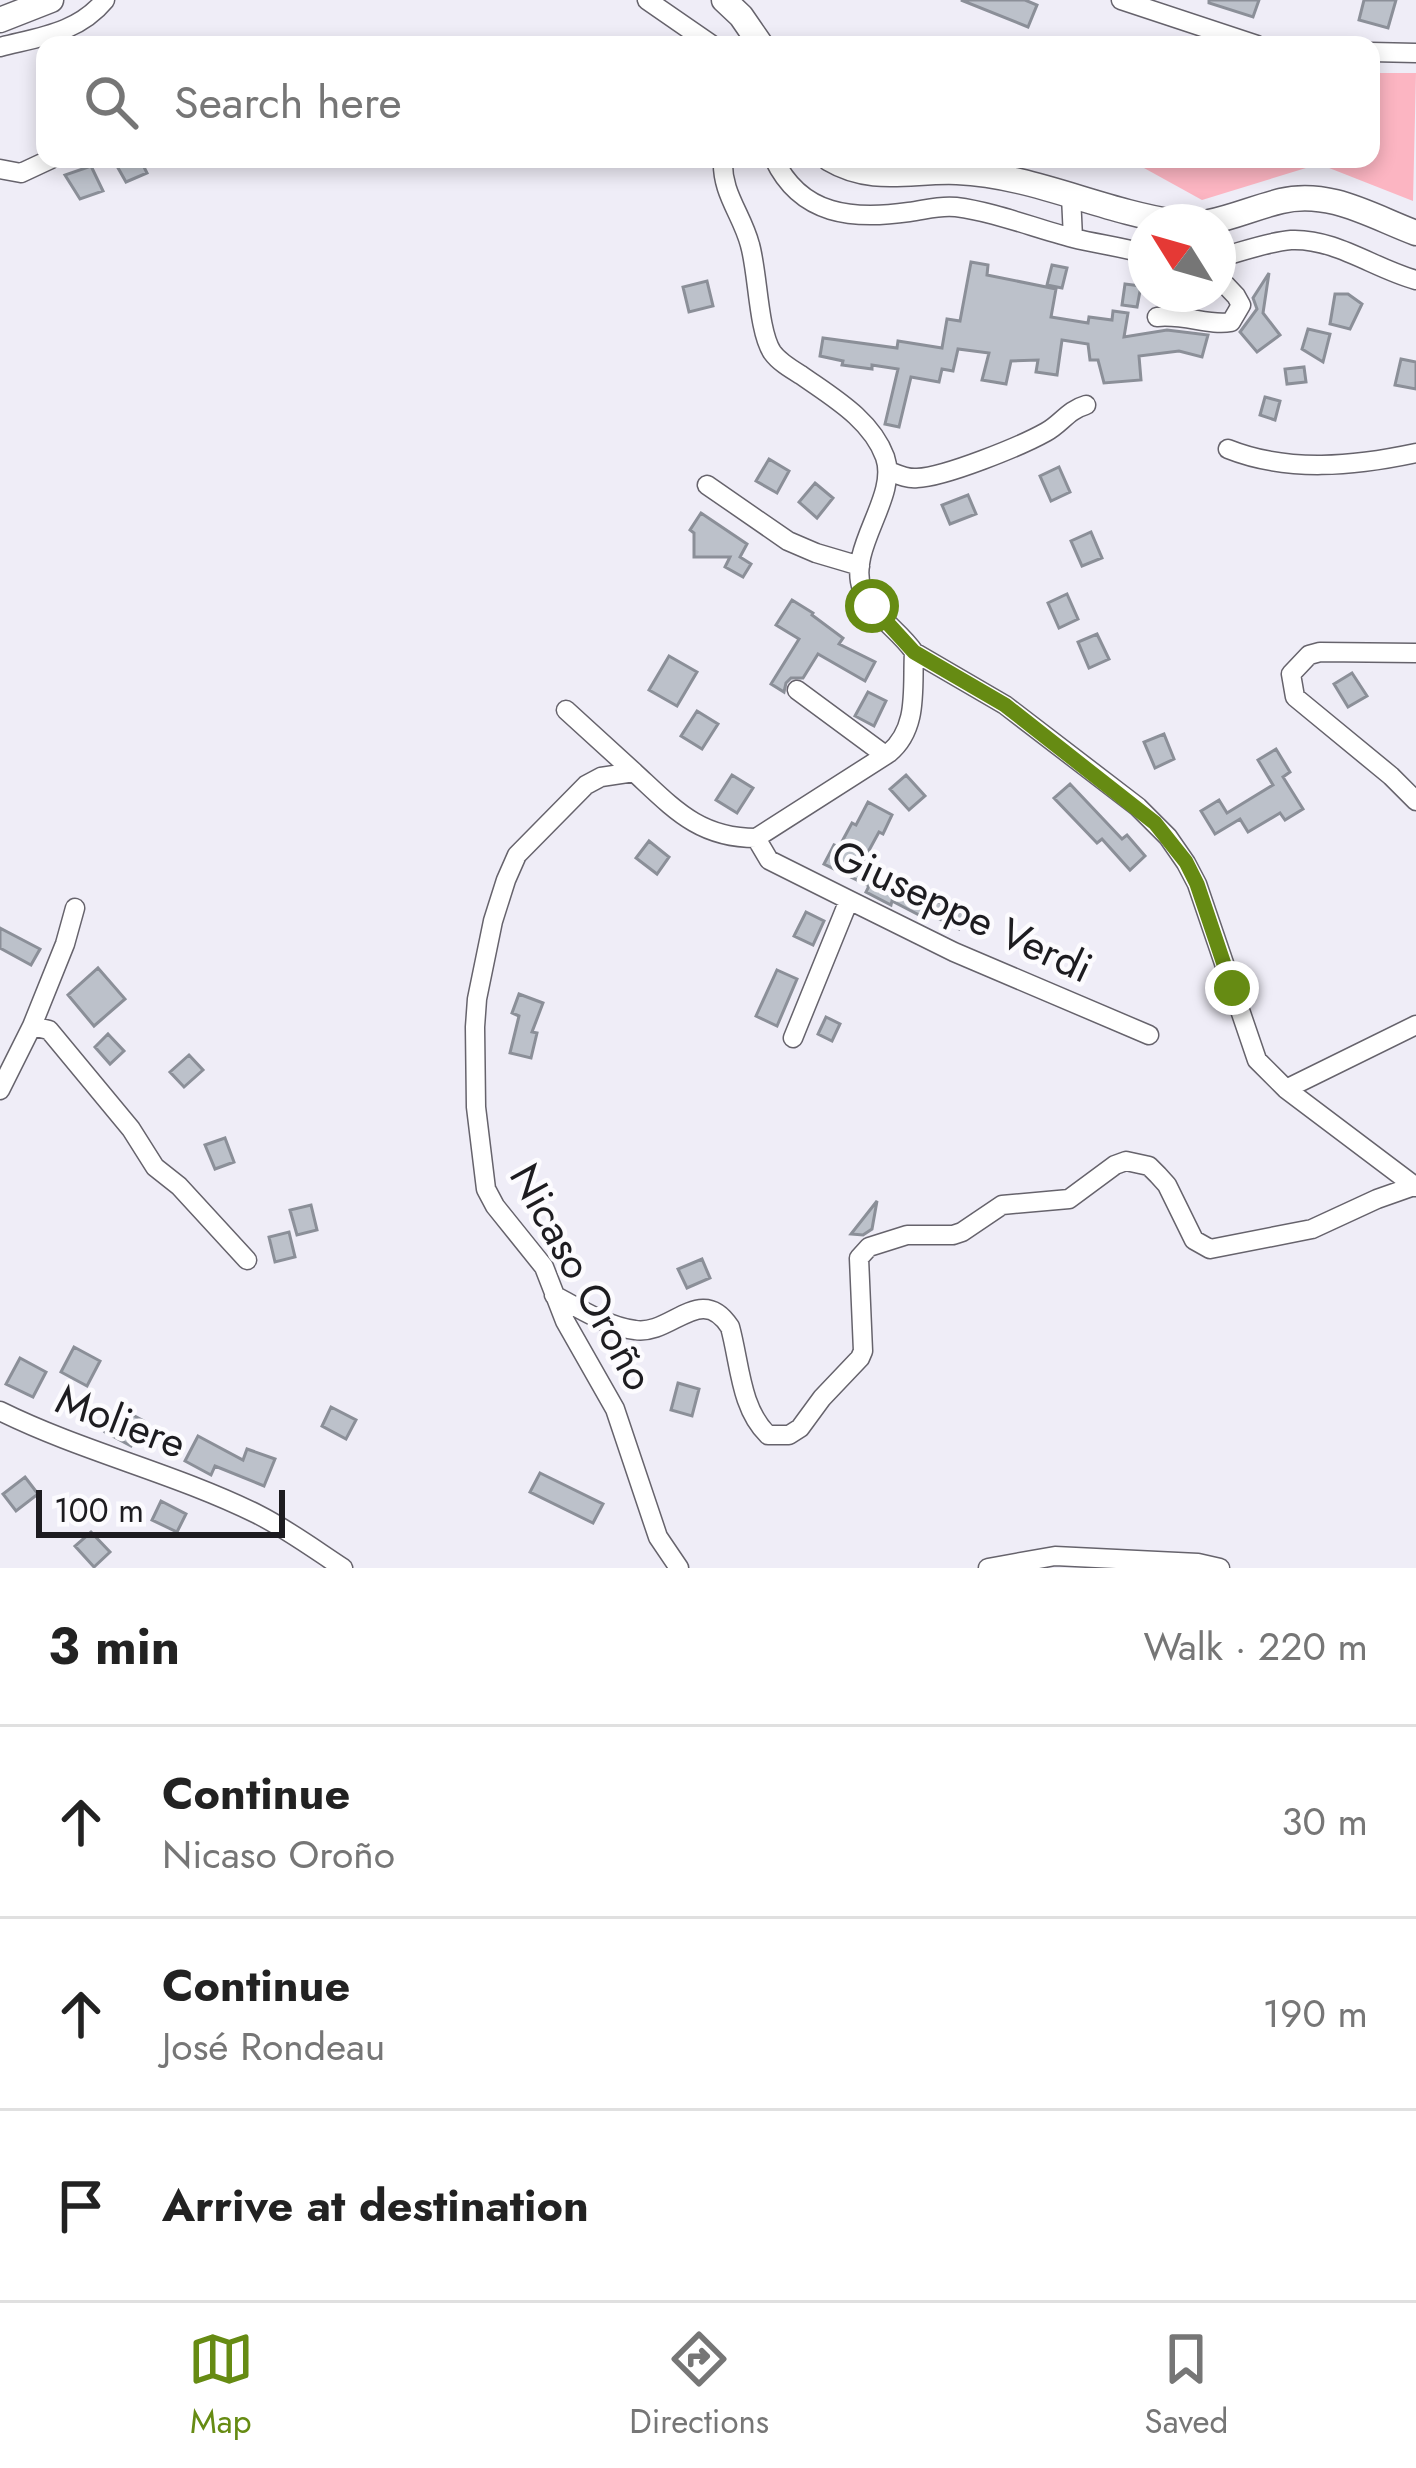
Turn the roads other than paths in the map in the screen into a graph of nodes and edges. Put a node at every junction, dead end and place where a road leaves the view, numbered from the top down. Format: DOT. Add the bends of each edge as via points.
graph roads {
  1 [pos="51,0"];
  2 [pos="106,0"];
  3 [pos="647,0"];
  4 [pos="724,0"];
  5 [pos="1124,0"];
  6 [pos="0,20"];
  7 [pos="42,36"];
  8 [pos="699,36"];
  9 [pos="755,36"];
  10 [pos="1230,36"];
  11 [pos="36,38"];
  12 [pos="0,47"];
  13 [pos="1380,52"];
  14 [pos="1416,53"];
  15 [pos="36,166"];
  16 [pos="724,168"];
  17 [pos="780,168"];
  18 [pos="847,168"];
  19 [pos="0,170"];
  20 [pos="1071,196"];
  21 [pos="1128,211"];
  22 [pos="1236,214"];
  23 [pos="1416,233"];
  24 [pos="1073,238"];
  25 [pos="1128,250"];
  26 [pos="1236,253"];
  27 [pos="1416,280"];
  28 [pos="1236,296"];
  29 [pos="1157,317"];
  30 [pos="1086,405"];
  31 [pos="1228,449"];
  32 [pos="1416,453"];
  33 [pos="889,472"];
  34 [pos="707,485"];
  35 [pos="860,566"];
  36 [pos="914,652"];
  37 [pos="1416,653"];
  38 [pos="797,690"];
  39 [pos="566,710"];
  40 [pos="886,755"];
  41 [pos="634,772"];
  42 [pos="1416,801"];
  43 [pos="757,838"];
  44 [pos="849,900"];
  45 [pos="75,908"];
  46 [pos="1416,1025"];
  47 [pos="32,1026"];
  48 [pos="1149,1035"];
  49 [pos="793,1038"];
  50 [pos="1286,1089"];
  51 [pos="0,1090"];
  52 [pos="1415,1187"];
  53 [pos="247,1260"];
  54 [pos="554,1295"];
  55 [pos="0,1411"];
  56 [pos="343,1568"];
  57 [pos="679,1568"];
  58 [pos="988,1568"];
  59 [pos="1220,1568"];
  1 -- 6 [label="main road"];
  2 -- 7 [label="street" via="72,28"];
  3 -- 8 [label="street"];
  4 -- 9 [label="main road"];
  5 -- 10 [label="street"];
  11 -- 12 [label="street"];
  13 -- 14 [label="street"];
  15 -- 19 [label="street"];
  16 -- 33 [label="street" via="726,193 750,242 770,349 873,434"];
  17 -- 24 [label="street" via="806,200 829,209 873,216 961,208"];
  18 -- 20 [label="main road" via="873,175 961,172"];
  20 -- 21 [label="main road"];
  20 -- 24 [label="street"];
  22 -- 23 [label="main road" via="1312,197"];
  24 -- 25 [label="street"];
  26 -- 27 [label="street" via="1298,240"];
  28 -- 29 [label="street" via="1240,305 1224,325"];
  30 -- 33 [label="street" via="1037,437 940,475"];
  31 -- 32 [label="street" via="1314,465"];
  33 -- 35 [label="street"];
  34 -- 35 [label="street" via="788,541"];
  35 -- 36 [label="street" via="865,596"];
  36 -- 40 [label="street" via="908,731"];
  36 -- 50 [label="street" via="1005,705 1168,837 1197,884 1251,1047"];
  37 -- 42 [label="street" via="1321,652 1291,674 1295,697"];
  38 -- 40 [label="street"];
  39 -- 41 [label="street"];
  40 -- 43 [label="street"];
  41 -- 43 [label="street" via="706,830"];
  41 -- 54 [label="street, Nicaso Oroño" via="586,785 517,855 478,999 476,1107 486,1189 538,1256"];
  43 -- 44 [label="street, Giuseppe Verdi" via="769,860"];
  44 -- 48 [label="street, Giuseppe Verdi"];
  44 -- 49 [label="street"];
  45 -- 47 [label="street"];
  46 -- 50 [label="street"];
  47 -- 51 [label="street"];
  47 -- 53 [label="street" via="55,1036 155,1167"];
  50 -- 52 [label="street"];
  52 -- 54 [label="street" via="1312,1228 1210,1249 1194,1240 1149,1166 1126,1161 1069,1199 1002,1205 953,1235 907,1235 869,1247 859,1258 863,1351 789,1435 768,1435 754,1418 724,1318 699,1308 630,1330"];
  54 -- 57 [label="street, Nicaso Oroño" via="615,1409 658,1537"];
  55 -- 56 [label="street, Moliere" via="235,1504"];
  58 -- 59 [label="street" via="1075,1556"];
}
